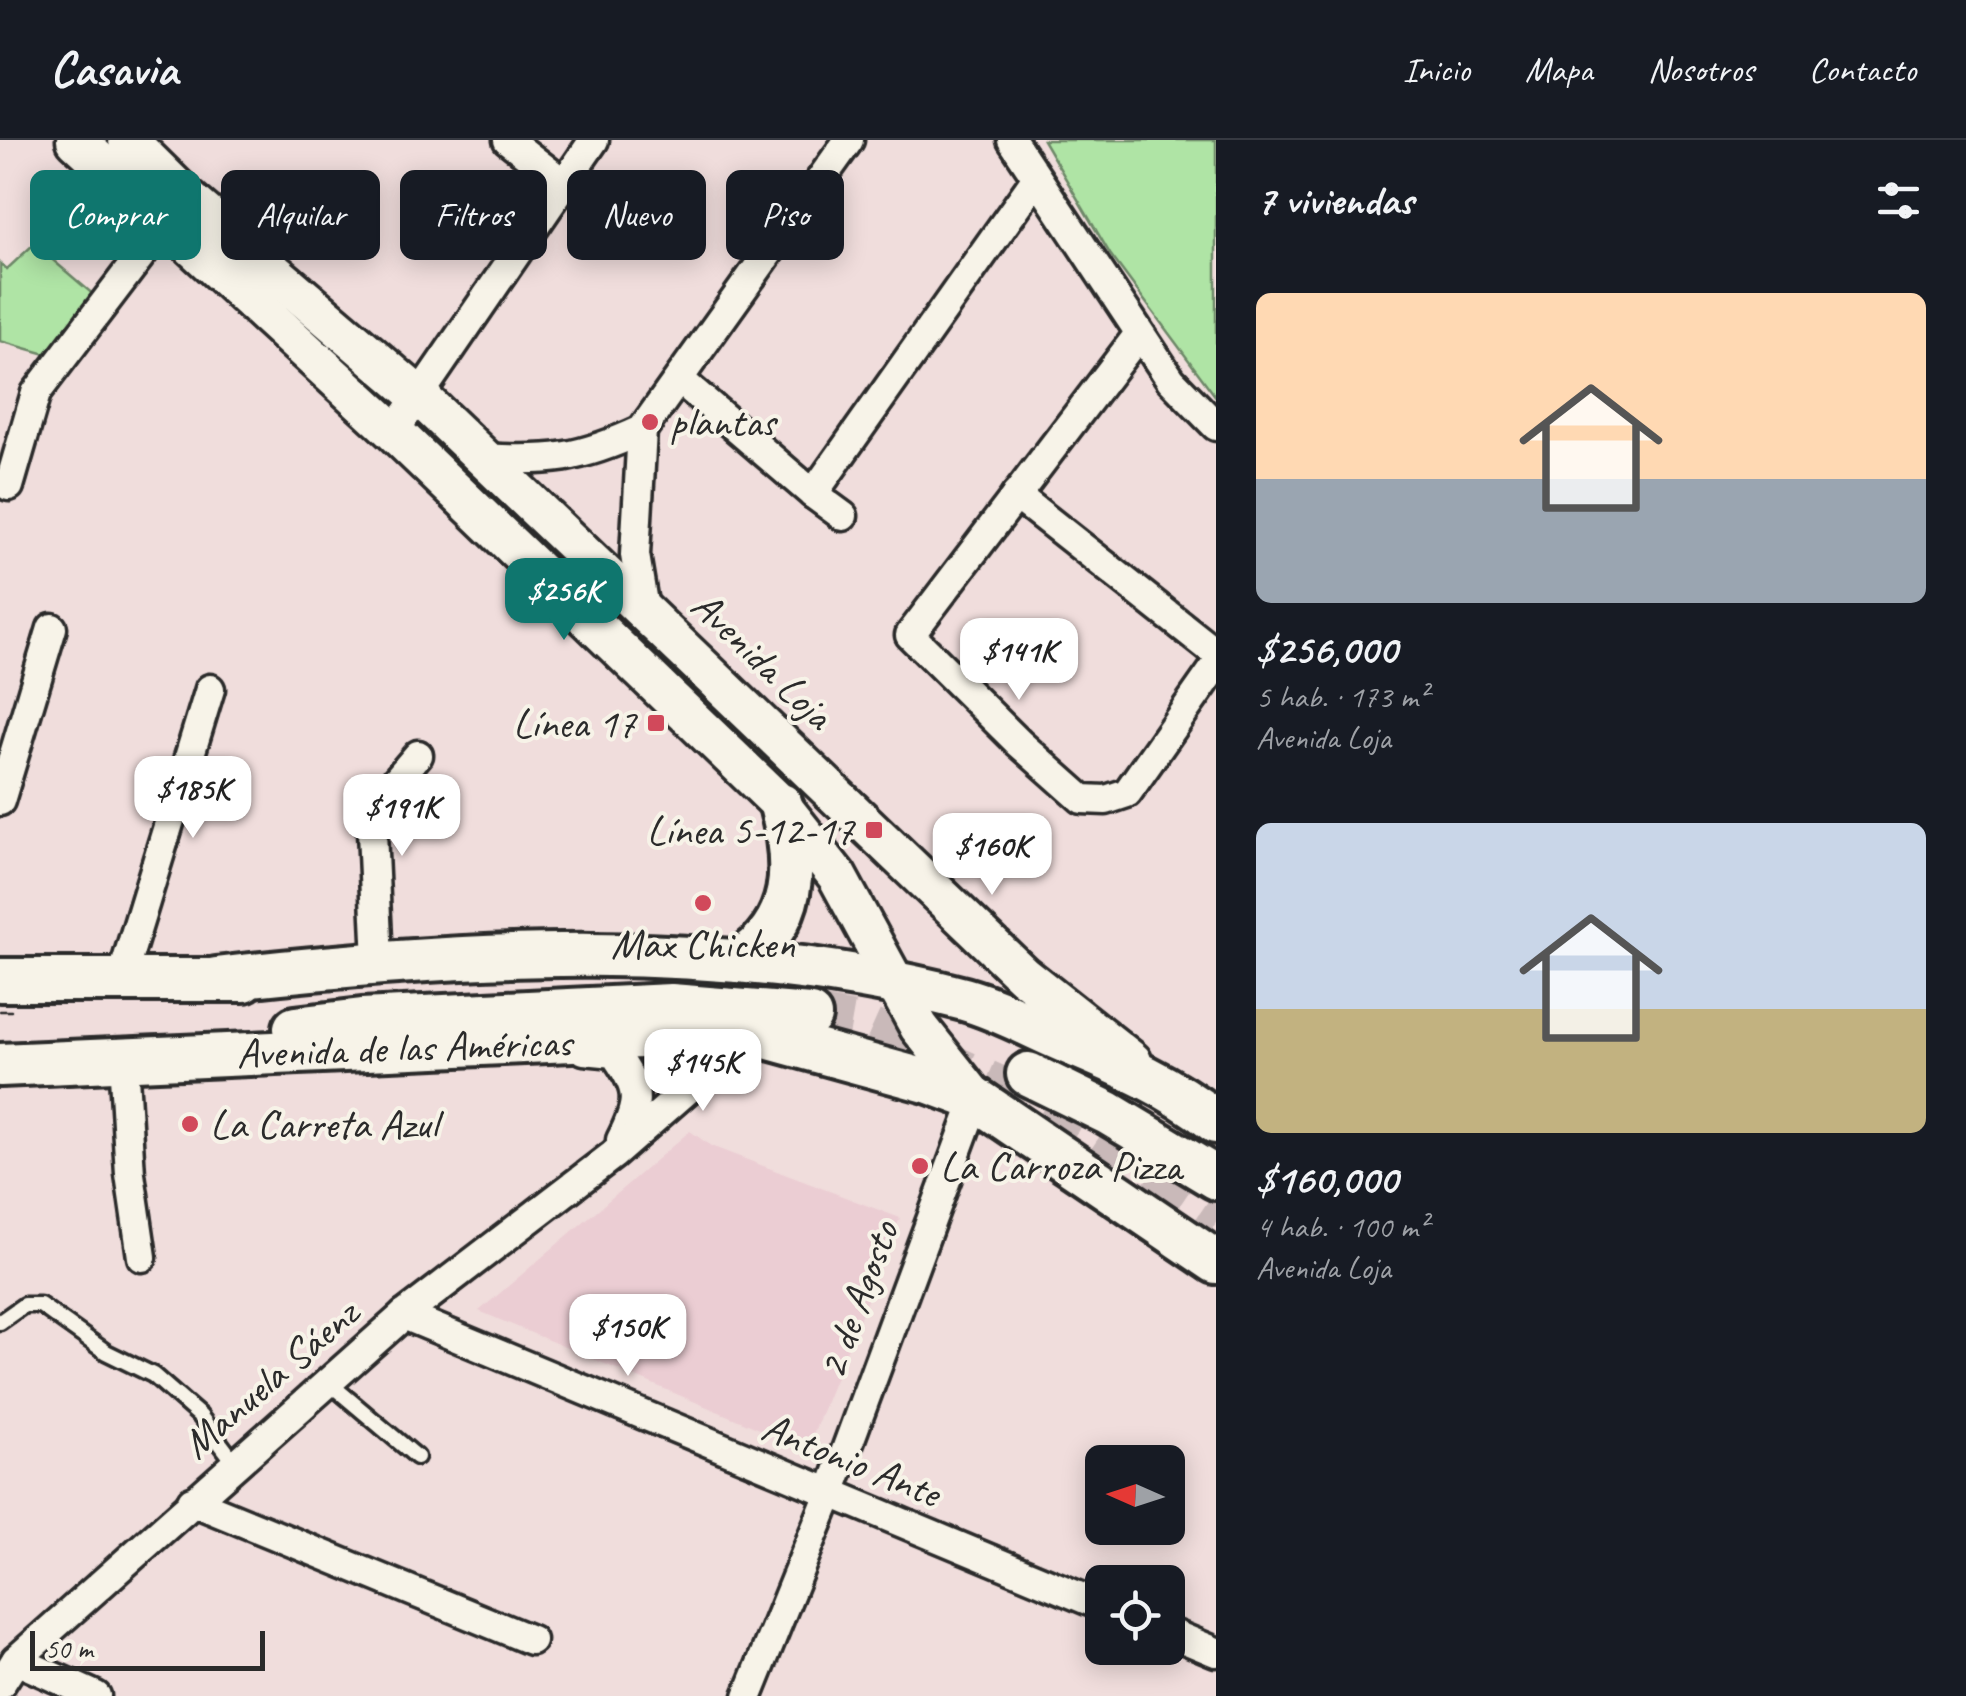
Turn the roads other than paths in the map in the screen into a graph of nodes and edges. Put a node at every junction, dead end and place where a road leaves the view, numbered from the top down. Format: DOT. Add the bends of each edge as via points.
graph roads {
  1 [pos="76,140"];
  2 [pos="128,140"];
  3 [pos="508,140"];
  4 [pos="594,140"];
  5 [pos="849,140"];
  6 [pos="1012,140"];
  7 [pos="118,170"];
  8 [pos="148,170"];
  9 [pos="1036,178"];
  10 [pos="562,182"];
  11 [pos="201,230"];
  12 [pos="201,236"];
  13 [pos="137,260"];
  14 [pos="1139,334"];
  15 [pos="679,380"];
  16 [pos="421,398"];
  17 [pos="1216,426"];
  18 [pos="642,430"];
  19 [pos="394,432"];
  20 [pos="482,458"];
  21 [pos="9,486"];
  22 [pos="813,494"];
  23 [pos="1016,495"];
  24 [pos="843,516"];
  25 [pos="644,609"];
  26 [pos="52,628"];
  27 [pos="1216,652"];
  28 [pos="1216,666"];
  29 [pos="210,689"];
  30 [pos="418,755"];
  31 [pos="0,801"];
  32 [pos="781,804"];
  33 [pos="378,961"];
  34 [pos="740,961"];
  35 [pos="122,977"];
  36 [pos="0,980"];
  37 [pos="216,980"];
  38 [pos="893,984"];
  39 [pos="766,1037"];
  40 [pos="518,1044"];
  41 [pos="123,1060"];
  42 [pos="6,1064"];
  43 [pos="1028,1074"];
  44 [pos="1158,1081"];
  45 [pos="976,1099"];
  46 [pos="1216,1122"];
  47 [pos="613,1155"];
  48 [pos="1216,1178"];
  49 [pos="142,1257"];
  50 [pos="1216,1262"];
  51 [pos="404,1315"];
  52 [pos="0,1322"];
  53 [pos="328,1382"];
  54 [pos="417,1457"];
  55 [pos="235,1463"];
  56 [pos="830,1496"];
  57 [pos="192,1501"];
  58 [pos="1085,1599"];
  59 [pos="1185,1639"];
  60 [pos="530,1640"];
  61 [pos="1216,1652"];
  62 [pos="16,1660"];
  63 [pos="0,1685"];
  64 [pos="96,1696"];
  65 [pos="748,1696"];
  1 -- 7 [label="main road, Avenida Loja"];
  2 -- 8 [label="main road, Avenida Loja"];
  3 -- 10 [label="street"];
  4 -- 10 [label="street"];
  5 -- 15 [label="street"];
  6 -- 9 [label="street"];
  9 -- 14 [label="street"];
  9 -- 22 [label="street"];
  10 -- 16 [label="street"];
  11 -- 16 [label="main road, Avenida Loja"];
  12 -- 19 [label="main road, Avenida Loja"];
  13 -- 21 [label="street" via="36,394"];
  14 -- 17 [label="street"];
  14 -- 23 [label="street"];
  15 -- 18 [label="street"];
  15 -- 22 [label="street"];
  16 -- 19 [label="street"];
  16 -- 20 [label="main road, Avenida Loja"];
  18 -- 20 [label="street" via="590,454 536,462"];
  18 -- 25 [label="street" via="635,555"];
  19 -- 32 [label="main road, Avenida Loja"];
  20 -- 25 [label="main road, Avenida Loja"];
  22 -- 24 [label="street"];
  23 -- 27 [label="street"];
  23 -- 28 [label="street" via="910,635 1082,799 1127,794"];
  25 -- 44 [label="main road, Avenida Loja" via="1022,975"];
  26 -- 31 [label="street"];
  29 -- 35 [label="street"];
  30 -- 33 [label="street" via="371,810"];
  32 -- 34 [label="main road" via="792,878 764,945"];
  32 -- 38 [label="main road, Avenida Loja" via="837,876"];
  33 -- 34 [label="main road, Avenida de las Américas"];
  33 -- 37 [label="main road, Avenida de las Américas"];
  34 -- 38 [label="main road, Avenida de las Américas"];
  35 -- 36 [label="main road, Avenida de las Américas"];
  35 -- 37 [label="main road, Avenida de las Américas"];
  37 -- 42 [label="main road, Avenida de las Américas" via="678,982 811,1006 671,1005 362,1020"];
  38 -- 44 [label="main road, Avenida de las Américas" via="968,1000"];
  38 -- 45 [label="main road, Avenida Loja"];
  39 -- 40 [label="main road, Avenida de las Américas"];
  39 -- 45 [label="main road, Avenida de las Américas"];
  39 -- 47 [label="street, Manuela Sáenz" via="710,1070"];
  40 -- 41 [label="main road, Avenida de las Américas"];
  40 -- 47 [label="street, Manuela Sáenz" via="614,1053 634,1080 636,1110"];
  41 -- 42 [label="main road, Avenida de las Américas"];
  41 -- 49 [label="street"];
  43 -- 48 [label="main road"];
  44 -- 46 [label="main road, Avenida de las Américas"];
  45 -- 50 [label="main road, Avenida de las Américas"];
  45 -- 56 [label="street, 2 de Agosto"];
  47 -- 51 [label="street, Manuela Sáenz"];
  51 -- 53 [label="street, Manuela Sáenz"];
  51 -- 56 [label="street, Antonio Ante"];
  52 -- 55 [label="lane" via="24,1305 40,1305 106,1352 153,1375 200,1416"];
  53 -- 54 [label="lane"];
  53 -- 55 [label="street, Manuela Sáenz"];
  55 -- 57 [label="street, Manuela Sáenz"];
  56 -- 58 [label="street, Antonio Ante"];
  56 -- 65 [label="street, 2 de Agosto"];
  57 -- 60 [label="street"];
  57 -- 62 [label="street, Manuela Sáenz"];
  59 -- 61 [label="street"];
  62 -- 63 [label="street, Manuela Sáenz"];
  62 -- 64 [label="street"];
}
